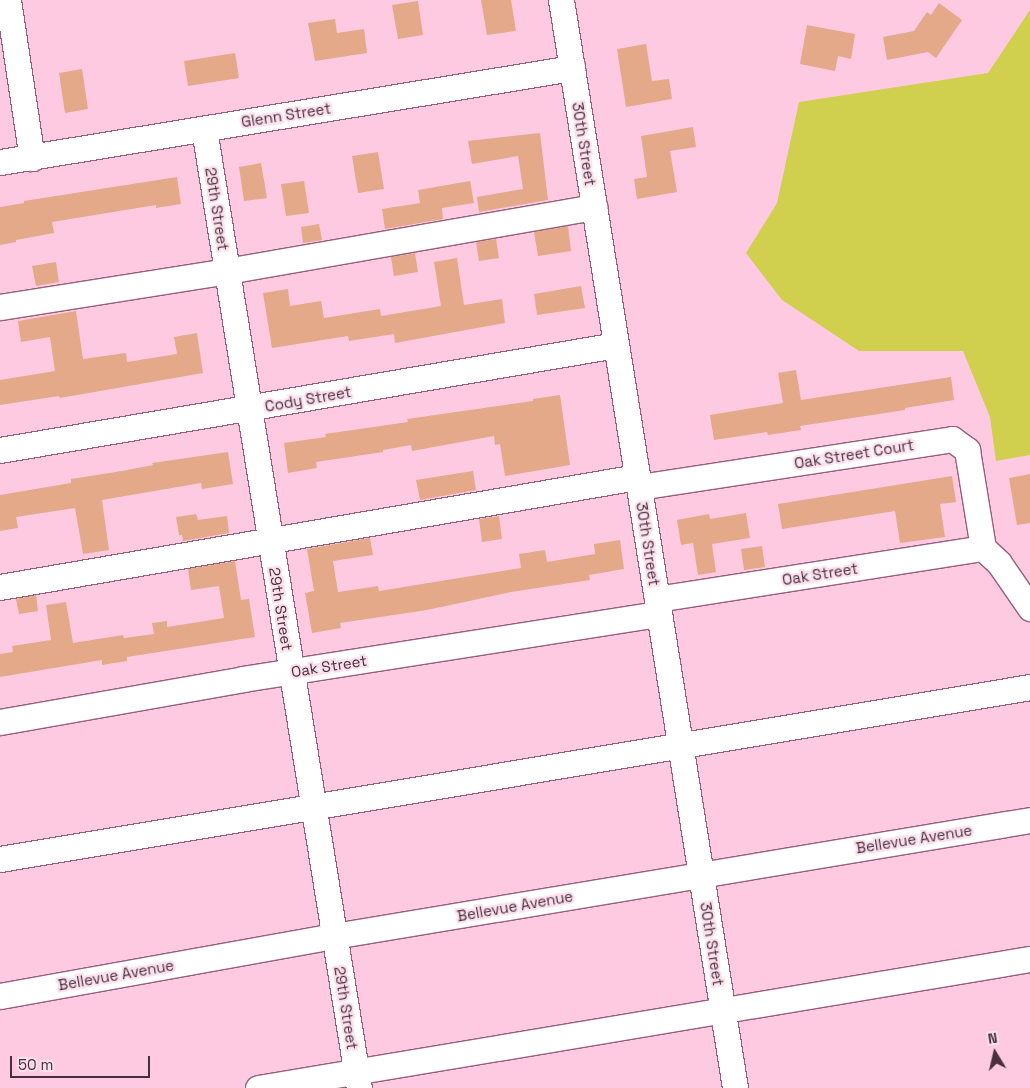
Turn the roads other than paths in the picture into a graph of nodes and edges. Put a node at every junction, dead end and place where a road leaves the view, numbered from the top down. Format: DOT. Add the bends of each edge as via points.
graph roads {
  1 [pos="8,0"];
  2 [pos="561,0"];
  3 [pos="572,68"];
  4 [pos="204,129"];
  5 [pos="32,158"];
  6 [pos="0,162"];
  7 [pos="594,207"];
  8 [pos="227,271"];
  9 [pos="0,307"];
  10 [pos="616,345"];
  11 [pos="249,409"];
  12 [pos="0,450"];
  13 [pos="638,482"];
  14 [pos="270,539"];
  15 [pos="983,548"];
  16 [pos="0,587"];
  17 [pos="658,606"];
  18 [pos="1030,608"];
  19 [pos="291,672"];
  20 [pos="1030,687"];
  21 [pos="0,722"];
  22 [pos="680,746"];
  23 [pos="313,807"];
  24 [pos="1030,820"];
  25 [pos="0,859"];
  26 [pos="700,875"];
  27 [pos="334,936"];
  28 [pos="1030,959"];
  29 [pos="0,996"];
  30 [pos="722,1010"];
  31 [pos="358,1080"];
  32 [pos="258,1088"];
  33 [pos="735,1088"];
  1 -- 5 [label="street"];
  2 -- 3 [label="street, 30th Street"];
  3 -- 4 [label="street, Glenn Street"];
  3 -- 7 [label="street, 30th Street"];
  4 -- 5 [label="street, Glenn Street"];
  4 -- 8 [label="street, 29th Street"];
  5 -- 6 [label="street, Glenn Street"];
  7 -- 8 [label="street"];
  7 -- 10 [label="street, 30th Street"];
  8 -- 9 [label="street"];
  8 -- 11 [label="street, 29th Street"];
  10 -- 11 [label="street, Cody Street"];
  10 -- 13 [label="street, 30th Street"];
  11 -- 12 [label="street, Cody Street"];
  11 -- 14 [label="street, 29th Street"];
  13 -- 14 [label="street, Oak Street Court"];
  13 -- 15 [label="street, Oak Street Court" via="952,439 967,450"];
  13 -- 17 [label="street, 30th Street"];
  14 -- 16 [label="street, Oak Street Court"];
  14 -- 19 [label="street, 29th Street"];
  15 -- 17 [label="street, Oak Street"];
  15 -- 18 [label="street" via="999,563"];
  17 -- 19 [label="street, Oak Street"];
  17 -- 22 [label="street, 30th Street"];
  19 -- 21 [label="street, Oak Street"];
  19 -- 23 [label="street, 29th Street"];
  20 -- 22 [label="street"];
  22 -- 23 [label="street"];
  22 -- 26 [label="street, 30th Street"];
  23 -- 25 [label="street"];
  23 -- 27 [label="street, 29th Street"];
  24 -- 26 [label="street, Bellevue Avenue"];
  26 -- 27 [label="street, Bellevue Avenue"];
  26 -- 30 [label="street, 30th Street"];
  27 -- 29 [label="street, Bellevue Avenue"];
  27 -- 31 [label="street, 29th Street"];
  28 -- 30 [label="street"];
  30 -- 31 [label="street"];
  30 -- 33 [label="street, 30th Street"];
  31 -- 32 [label="street"];
}
